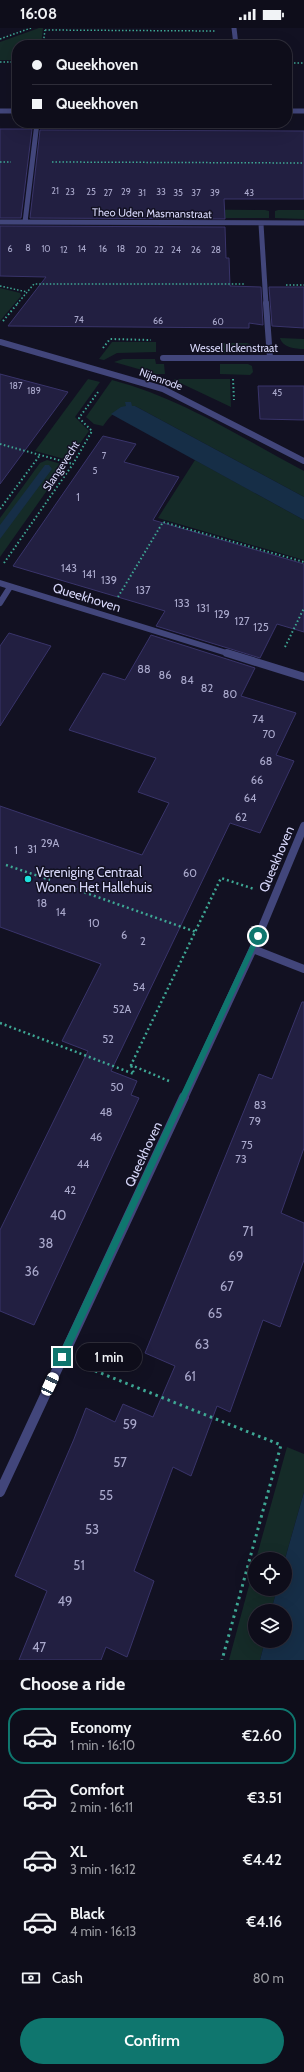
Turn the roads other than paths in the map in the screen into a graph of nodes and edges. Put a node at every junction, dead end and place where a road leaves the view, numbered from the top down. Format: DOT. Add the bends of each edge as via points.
graph roads {
  1 [pos="234,29"];
  2 [pos="235,40"];
  3 [pos="0,111"];
  4 [pos="12,111"];
  5 [pos="292,111"];
  6 [pos="304,111"];
  7 [pos="36,128"];
  8 [pos="0,222"];
  9 [pos="25,222"];
  10 [pos="304,223"];
  11 [pos="261,224"];
  12 [pos="0,342"];
  13 [pos="163,358"];
  14 [pos="270,358"];
  15 [pos="304,358"];
  16 [pos="304,461"];
  17 [pos="0,583"];
  18 [pos="10,587"];
  19 [pos="0,603"];
  20 [pos="304,676"];
  21 [pos="304,826"];
  22 [pos="253,949"];
  23 [pos="304,969"];
  24 [pos="0,1492"];
  1 -- 2 [label="street"];
  3 -- 4 [label="street"];
  5 -- 6 [label="street"];
  7 -- 9 [label="street"];
  8 -- 9 [label="street, Theo Uden Masmanstraat"];
  9 -- 11 [label="street, Theo Uden Masmanstraat"];
  10 -- 11 [label="street, Theo Uden Masmanstraat"];
  11 -- 14 [label="street"];
  12 -- 16 [label="street, Nijenrode" via="163,389"];
  13 -- 14 [label="street, Wessel Ilckenstraat"];
  14 -- 15 [label="street, Wessel Ilckenstraat"];
  17 -- 18 [label="street, Queekhoven"];
  18 -- 19 [label="street"];
  18 -- 20 [label="street, Queekhoven"];
  21 -- 22 [label="street, Queekhoven"];
  22 -- 23 [label="street"];
  22 -- 24 [label="street, Queekhoven"];
}
